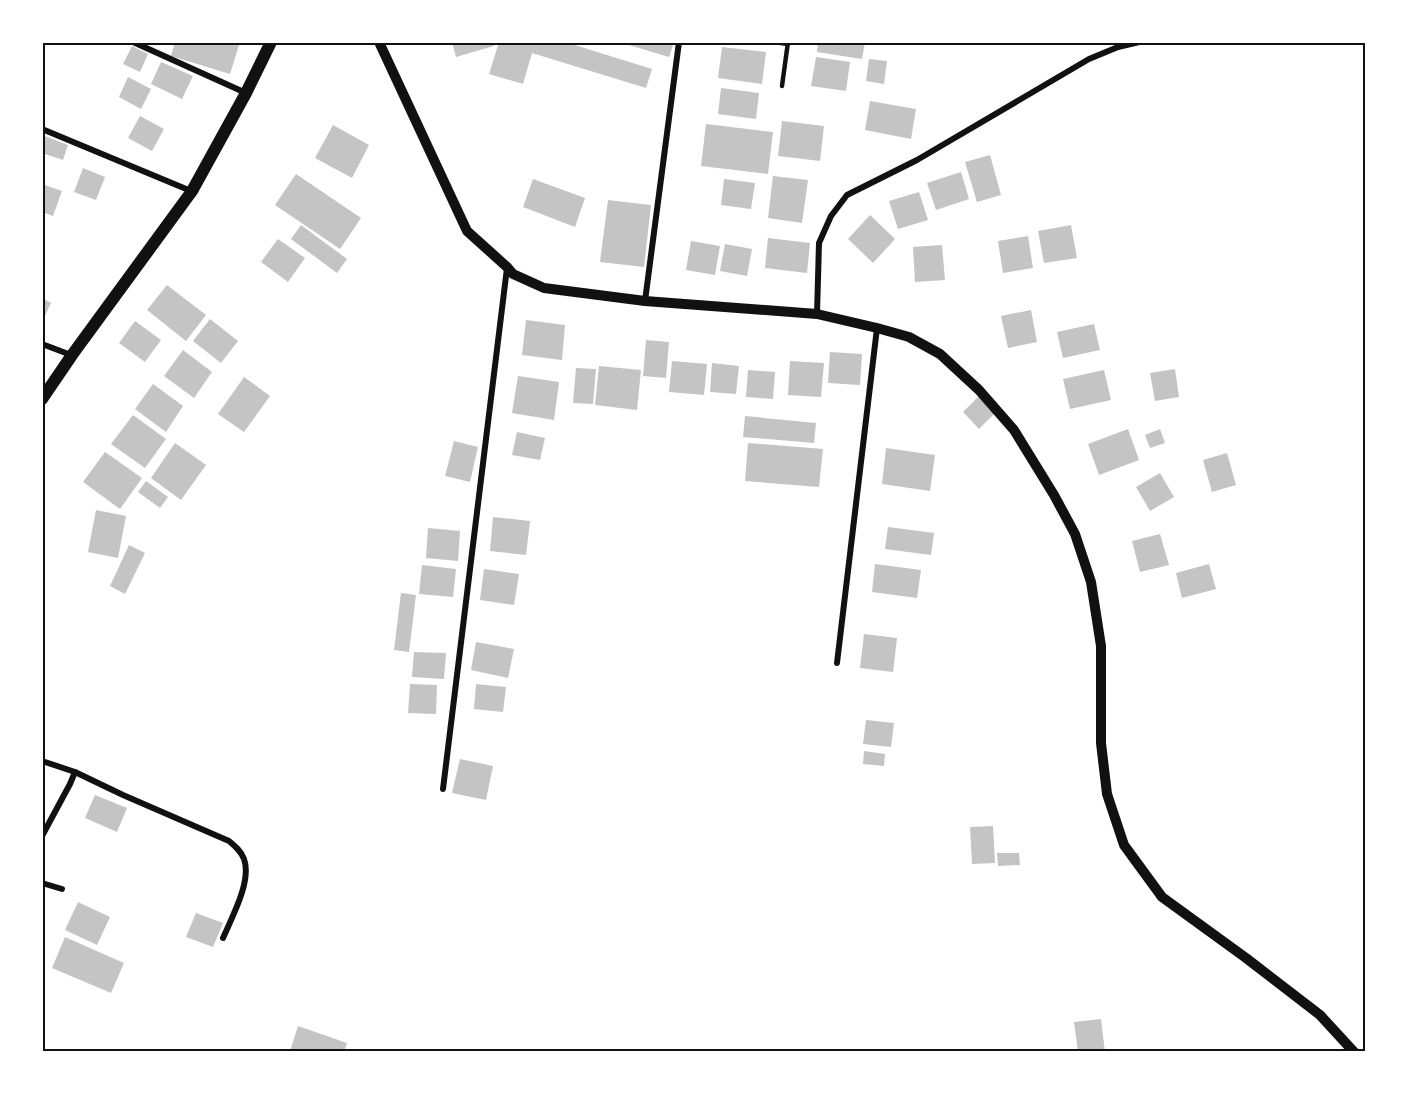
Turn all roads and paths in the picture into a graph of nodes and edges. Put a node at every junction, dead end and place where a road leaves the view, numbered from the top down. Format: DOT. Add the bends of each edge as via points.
graph roads {
  1 [pos="133,42"];
  2 [pos="271,42"];
  3 [pos="378,42"];
  4 [pos="678,42"];
  5 [pos="774,42"];
  6 [pos="1139,42"];
  7 [pos="788,43"];
  8 [pos="782,86"];
  9 [pos="246,93"];
  10 [pos="42,129"];
  11 [pos="192,191"];
  12 [pos="507,267"];
  13 [pos="645,301"];
  14 [pos="817,315"];
  15 [pos="877,328"];
  16 [pos="42,344"];
  17 [pos="72,356"];
  18 [pos="42,399"];
  19 [pos="837,663"];
  20 [pos="42,761"];
  21 [pos="75,772"];
  22 [pos="443,789"];
  23 [pos="42,836"];
  24 [pos="42,883"];
  25 [pos="62,889"];
  26 [pos="223,938"];
  27 [pos="1354,1052"];
  1 -- 9 [label="street"];
  2 -- 9 [label="main road"];
  3 -- 12 [label="street" via="467,231"];
  4 -- 13 [label="street"];
  5 -- 7 [label="lane"];
  6 -- 14 [label="street" via="1089,59 917,160 848,195 831,216 819,243"];
  7 -- 8 [label="lane"];
  9 -- 11 [label="main road"];
  10 -- 11 [label="street"];
  11 -- 17 [label="main road"];
  12 -- 13 [label="street" via="513,274 544,288"];
  12 -- 22 [label="street"];
  13 -- 14 [label="street"];
  14 -- 15 [label="street"];
  15 -- 19 [label="street"];
  15 -- 27 [label="street" via="909,337 940,354 979,390 1014,430 1074,534 1091,582 1101,646 1101,743 1107,794 1124,845 1162,897 1320,1015"];
  16 -- 17 [label="street"];
  17 -- 18 [label="main road"];
  20 -- 21 [label="street"];
  21 -- 23 [label="street"];
  21 -- 26 [label="street" via="229,841 238,849 244,857 245,882"];
  24 -- 25 [label="street"];
}
